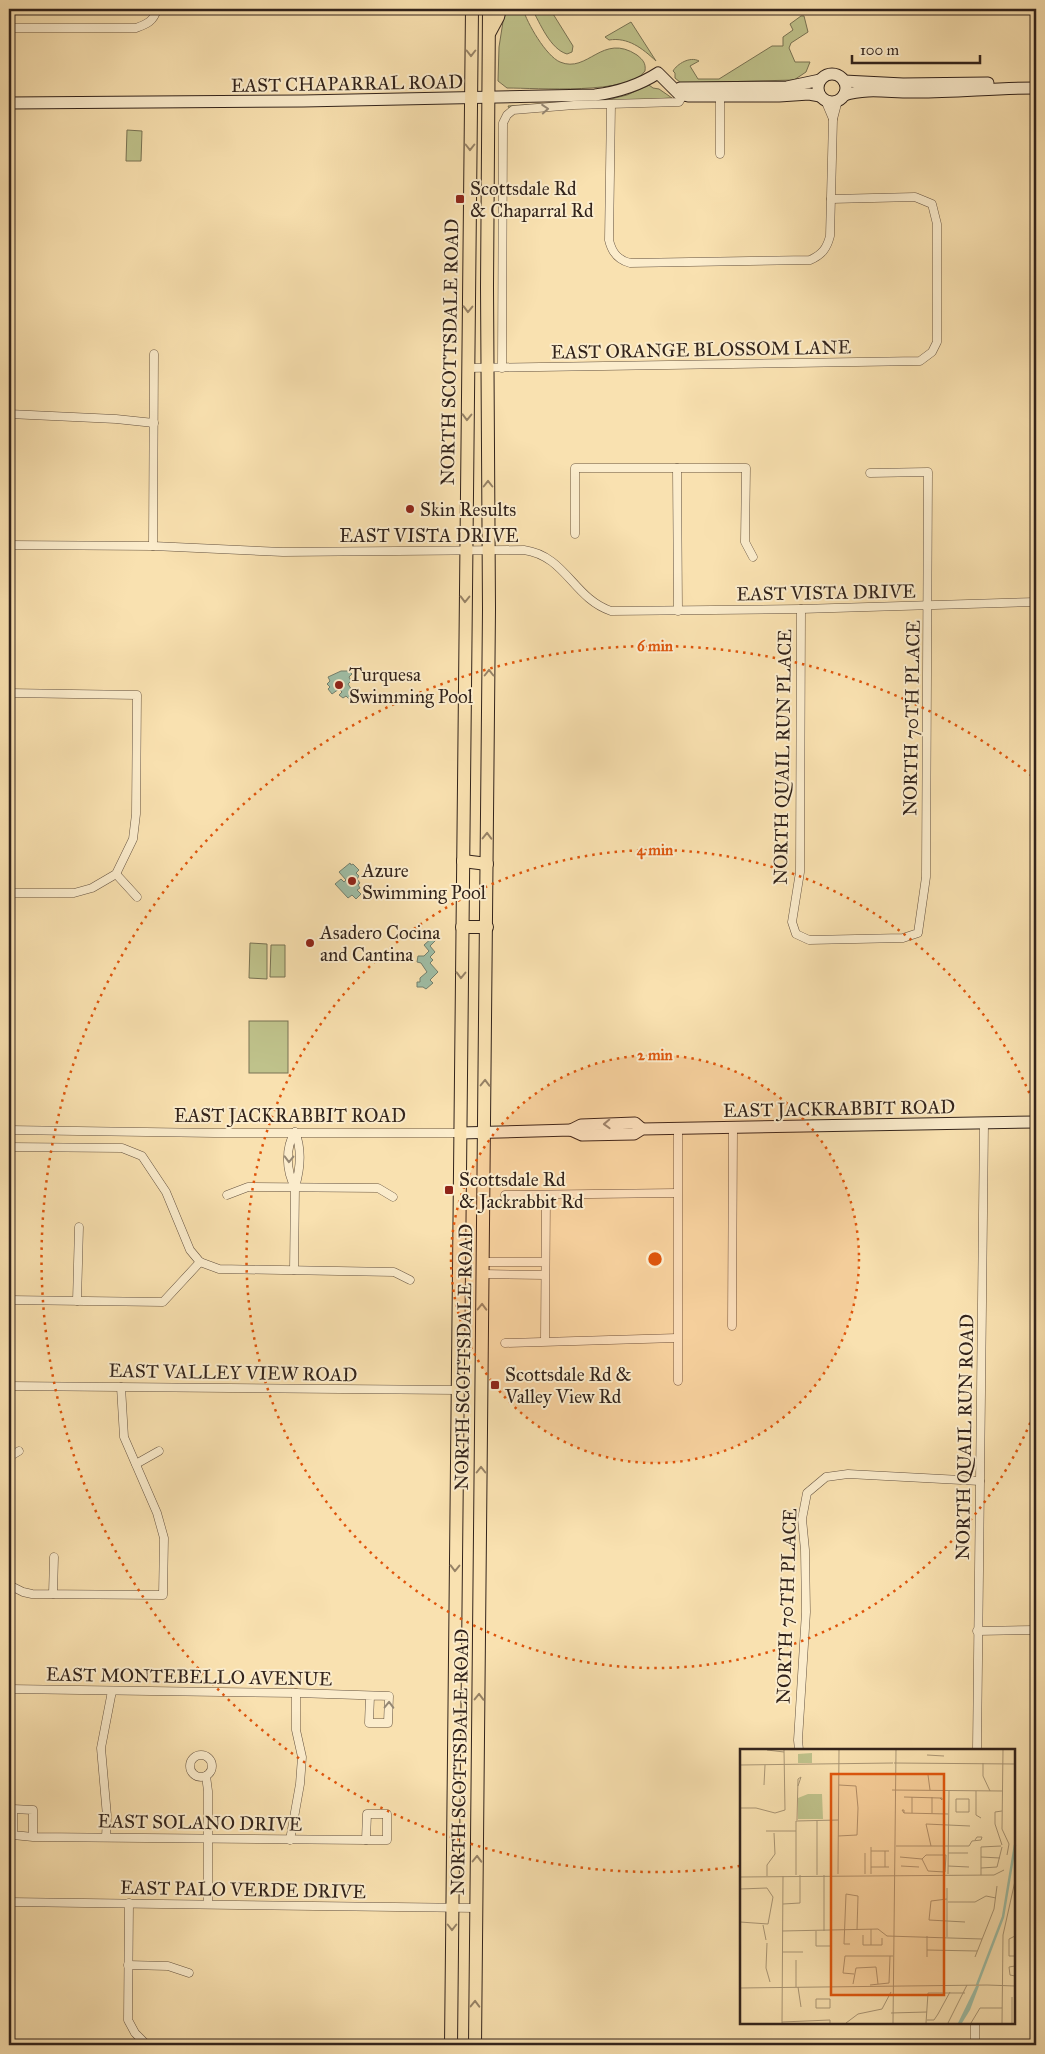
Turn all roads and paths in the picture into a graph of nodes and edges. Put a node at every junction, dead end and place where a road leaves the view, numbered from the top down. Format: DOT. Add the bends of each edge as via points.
graph roads {
  1 [pos="472,9"];
  2 [pos="489,9"];
  3 [pos="500,9"];
  4 [pos="157,12"];
  5 [pos="9,28"];
  6 [pos="490,32"];
  7 [pos="820,80"];
  8 [pos="844,81"];
  9 [pos="1015,88"];
  10 [pos="1036,88"];
  11 [pos="782,91"];
  12 [pos="679,92"];
  13 [pos="720,97"];
  14 [pos="471,98"];
  15 [pos="489,98"];
  16 [pos="823,98"];
  17 [pos="841,98"];
  18 [pos="9,104"];
  19 [pos="610,104"];
  20 [pos="833,119"];
  21 [pos="720,154"];
  22 [pos="832,199"];
  23 [pos="154,354"];
  24 [pos="468,368"];
  25 [pos="502,368"];
  26 [pos="487,369"];
  27 [pos="9,414"];
  28 [pos="154,423"];
  29 [pos="676,468"];
  30 [pos="870,473"];
  31 [pos="575,534"];
  32 [pos="9,545"];
  33 [pos="153,546"];
  34 [pos="489,550"];
  35 [pos="466,551"];
  36 [pos="753,557"];
  37 [pos="1036,602"];
  38 [pos="929,606"];
  39 [pos="801,609"];
  40 [pos="678,610"];
  41 [pos="9,693"];
  42 [pos="463,861"];
  43 [pos="487,864"];
  44 [pos="116,874"];
  45 [pos="9,893"];
  46 [pos="137,896"];
  47 [pos="462,927"];
  48 [pos="487,927"];
  49 [pos="796,934"];
  50 [pos="1036,1122"];
  51 [pos="984,1124"];
  52 [pos="678,1128"];
  53 [pos="733,1128"];
  54 [pos="9,1130"];
  55 [pos="484,1131"];
  56 [pos="296,1132"];
  57 [pos="460,1132"];
  58 [pos="9,1147"];
  59 [pos="295,1187"];
  60 [pos="677,1194"];
  61 [pos="227,1195"];
  62 [pos="504,1195"];
  63 [pos="546,1196"];
  64 [pos="393,1197"];
  65 [pos="79,1228"];
  66 [pos="200,1262"];
  67 [pos="545,1262"];
  68 [pos="483,1268"];
  69 [pos="294,1270"];
  70 [pos="545,1275"];
  71 [pos="410,1280"];
  72 [pos="9,1300"];
  73 [pos="77,1301"];
  74 [pos="732,1326"];
  75 [pos="677,1338"];
  76 [pos="545,1340"];
  77 [pos="505,1343"];
  78 [pos="678,1381"];
  79 [pos="9,1386"];
  80 [pos="121,1387"];
  81 [pos="457,1390"];
  82 [pos="19,1451"];
  83 [pos="159,1451"];
  84 [pos="9,1457"];
  85 [pos="136,1464"];
  86 [pos="980,1481"];
  87 [pos="54,1557"];
  88 [pos="9,1584"];
  89 [pos="53,1594"];
  90 [pos="1036,1630"];
  91 [pos="978,1631"];
  92 [pos="9,1689"];
  93 [pos="112,1691"];
  94 [pos="296,1693"];
  95 [pos="370,1696"];
  96 [pos="799,1749"];
  97 [pos="977,1749"];
  98 [pos="206,1776"];
  99 [pos="33,1837"];
  100 [pos="106,1837"];
  101 [pos="208,1840"];
  102 [pos="290,1840"];
  103 [pos="366,1840"];
  104 [pos="9,1902"];
  105 [pos="129,1903"];
  106 [pos="208,1904"];
  107 [pos="452,1908"];
  108 [pos="476,1908"];
  109 [pos="128,1965"];
  110 [pos="189,1973"];
  111 [pos="975,2024"];
  112 [pos="147,2045"];
  113 [pos="451,2045"];
  114 [pos="475,2045"];
  115 [pos="975,2045"];
  1 -- 14 [label="main road, NORTH SCOTTSDALE ROAD, one-way"];
  2 -- 6 [label="main road, NORTH SCOTTSDALE ROAD"];
  3 -- 6 [label="main road"];
  4 -- 5 [label="street" via="148,24 136,28"];
  6 -- 15 [label="main road, NORTH SCOTTSDALE ROAD"];
  7 -- 8 [label="main road" via="832,74"];
  7 -- 11 [label="main road"];
  7 -- 16 [label="main road" via="818,88"];
  8 -- 9 [label="main road" via="987,83"];
  8 -- 17 [label="main road" via="846,90"];
  9 -- 10 [label="main road"];
  9 -- 17 [label="main road" via="914,93 876,90 851,92"];
  11 -- 12 [label="main road"];
  11 -- 13 [label="main road"];
  11 -- 16 [label="main road"];
  12 -- 13 [label="main road" via="700,98"];
  12 -- 15 [label="main road, EAST CHAPARRAL ROAD" via="658,73 630,88 602,94"];
  12 -- 19 [label="street" via="678,102"];
  13 -- 21 [label="street"];
  14 -- 15 [label="main road, EAST CHAPARRAL ROAD"];
  14 -- 18 [label="main road, EAST CHAPARRAL ROAD"];
  14 -- 24 [label="main road, NORTH SCOTTSDALE ROAD, one-way"];
  15 -- 26 [label="main road, NORTH SCOTTSDALE ROAD"];
  16 -- 17 [label="main road" via="831,102"];
  16 -- 20 [label="street"];
  17 -- 20 [label="street"];
  19 -- 22 [label="street" via="609,240 615,256 621,261 810,260 824,251 830,236"];
  25 -- 19 [label="street, one-way" via="503,123 513,110"];
  20 -- 22 [label="street"];
  22 -- 25 [label="street, EAST ORANGE BLOSSOM LANE" via="915,197 932,204 938,224 938,342 932,352 920,361"];
  23 -- 28 [label="street"];
  24 -- 26 [label="street, EAST ORANGE BLOSSOM LANE"];
  24 -- 35 [label="main road, NORTH SCOTTSDALE ROAD, one-way"];
  25 -- 26 [label="street, EAST ORANGE BLOSSOM LANE"];
  34 -- 26 [label="main road, NORTH SCOTTSDALE ROAD, one-way"];
  27 -- 28 [label="street"];
  28 -- 33 [label="street"];
  29 -- 31 [label="street" via="575,468"];
  29 -- 36 [label="street" via="746,468 745,542"];
  29 -- 40 [label="street"];
  30 -- 38 [label="street, NORTH 70TH PLACE" via="928,472"];
  32 -- 33 [label="street, EAST VISTA DRIVE"];
  33 -- 35 [label="street, EAST VISTA DRIVE" via="283,552"];
  34 -- 35 [label="street, EAST VISTA DRIVE"];
  34 -- 40 [label="street, EAST VISTA DRIVE" via="524,550 547,557 596,605 611,611"];
  43 -- 34 [label="main road, NORTH SCOTTSDALE ROAD, one-way"];
  35 -- 42 [label="main road, NORTH SCOTTSDALE ROAD, one-way"];
  37 -- 38 [label="street, EAST VISTA DRIVE"];
  38 -- 39 [label="street, EAST VISTA DRIVE"];
  38 -- 49 [label="street, NORTH 70TH PLACE" via="926,877 918,933 903,938 809,940"];
  39 -- 40 [label="street, EAST VISTA DRIVE"];
  39 -- 49 [label="street, NORTH QUAIL RUN PLACE" via="800,872 792,922"];
  41 -- 44 [label="street" via="137,695 136,814 133,839"];
  42 -- 43 [label="main road"];
  42 -- 47 [label="main road, NORTH SCOTTSDALE ROAD"];
  43 -- 48 [label="main road, NORTH SCOTTSDALE ROAD"];
  44 -- 45 [label="street" via="92,888 74,893"];
  44 -- 46 [label="street"];
  47 -- 48 [label="main road"];
  47 -- 57 [label="main road, NORTH SCOTTSDALE ROAD, one-way"];
  55 -- 48 [label="main road, NORTH SCOTTSDALE ROAD, one-way"];
  50 -- 51 [label="main road, EAST JACKRABBIT ROAD"];
  51 -- 53 [label="main road, EAST JACKRABBIT ROAD"];
  51 -- 86 [label="street, NORTH QUAIL RUN ROAD"];
  52 -- 53 [label="main road, EAST JACKRABBIT ROAD"];
  52 -- 55 [label="main road, EAST JACKRABBIT ROAD" via="642,1129 635,1123 581,1125 571,1130"];
  52 -- 60 [label="street"];
  53 -- 74 [label="street"];
  54 -- 56 [label="street, EAST JACKRABBIT ROAD"];
  55 -- 57 [label="main road, EAST JACKRABBIT ROAD"];
  55 -- 68 [label="main road, NORTH SCOTTSDALE ROAD"];
  56 -- 57 [label="street, EAST JACKRABBIT ROAD"];
  56 -- 59 [label="street" via="289,1142 288,1165"];
  57 -- 81 [label="main road, NORTH SCOTTSDALE ROAD"];
  58 -- 66 [label="street" via="122,1148 142,1156 166,1192 190,1250"];
  59 -- 61 [label="street" via="248,1187"];
  59 -- 64 [label="street" via="378,1188"];
  59 -- 69 [label="street"];
  60 -- 63 [label="street"];
  60 -- 75 [label="street"];
  62 -- 63 [label="street"];
  63 -- 67 [label="street"];
  65 -- 73 [label="street"];
  66 -- 69 [label="street" via="218,1269"];
  66 -- 73 [label="street" via="163,1302"];
  67 -- 68 [label="street"];
  67 -- 70 [label="street"];
  68 -- 70 [label="street"];
  108 -- 68 [label="main road, NORTH SCOTTSDALE ROAD, one-way"];
  69 -- 71 [label="street" via="394,1272"];
  70 -- 76 [label="street"];
  72 -- 73 [label="street"];
  75 -- 76 [label="street"];
  75 -- 78 [label="street"];
  76 -- 77 [label="street"];
  79 -- 80 [label="street, EAST VALLEY VIEW ROAD"];
  80 -- 81 [label="street, EAST VALLEY VIEW ROAD"];
  80 -- 85 [label="street" via="124,1437"];
  81 -- 107 [label="main road, NORTH SCOTTSDALE ROAD, one-way"];
  82 -- 84 [label="street"];
  83 -- 85 [label="street"];
  85 -- 89 [label="street" via="164,1538 164,1595"];
  86 -- 91 [label="street, NORTH QUAIL RUN ROAD"];
  86 -- 96 [label="street, NORTH 70TH PLACE" via="848,1474 826,1477 807,1493 802,1519 806,1612"];
  87 -- 89 [label="street"];
  88 -- 89 [label="street" via="23,1592"];
  90 -- 91 [label="street"];
  91 -- 97 [label="street, NORTH QUAIL RUN ROAD"];
  92 -- 93 [label="street, EAST MONTEBELLO AVENUE"];
  93 -- 94 [label="street, EAST MONTEBELLO AVENUE"];
  93 -- 100 [label="street" via="101,1748"];
  94 -- 95 [label="street, EAST MONTEBELLO AVENUE"];
  94 -- 102 [label="street" via="296,1730 302,1757"];
  98 -- 101 [label="street"];
  99 -- 100 [label="street, EAST SOLANO DRIVE"];
  100 -- 101 [label="street, EAST SOLANO DRIVE"];
  101 -- 102 [label="street, EAST SOLANO DRIVE"];
  101 -- 106 [label="street"];
  102 -- 103 [label="street, EAST SOLANO DRIVE"];
  104 -- 105 [label="street, EAST PALO VERDE DRIVE"];
  105 -- 106 [label="street, EAST PALO VERDE DRIVE"];
  105 -- 109 [label="street"];
  106 -- 107 [label="street, EAST PALO VERDE DRIVE"];
  107 -- 108 [label="street, EAST PALO VERDE DRIVE"];
  107 -- 113 [label="main road, NORTH SCOTTSDALE ROAD, one-way"];
  114 -- 108 [label="main road, NORTH SCOTTSDALE ROAD, one-way"];
  109 -- 110 [label="street" via="168,1966"];
  109 -- 112 [label="street" via="128,2020"];
  111 -- 115 [label="street"];
}
